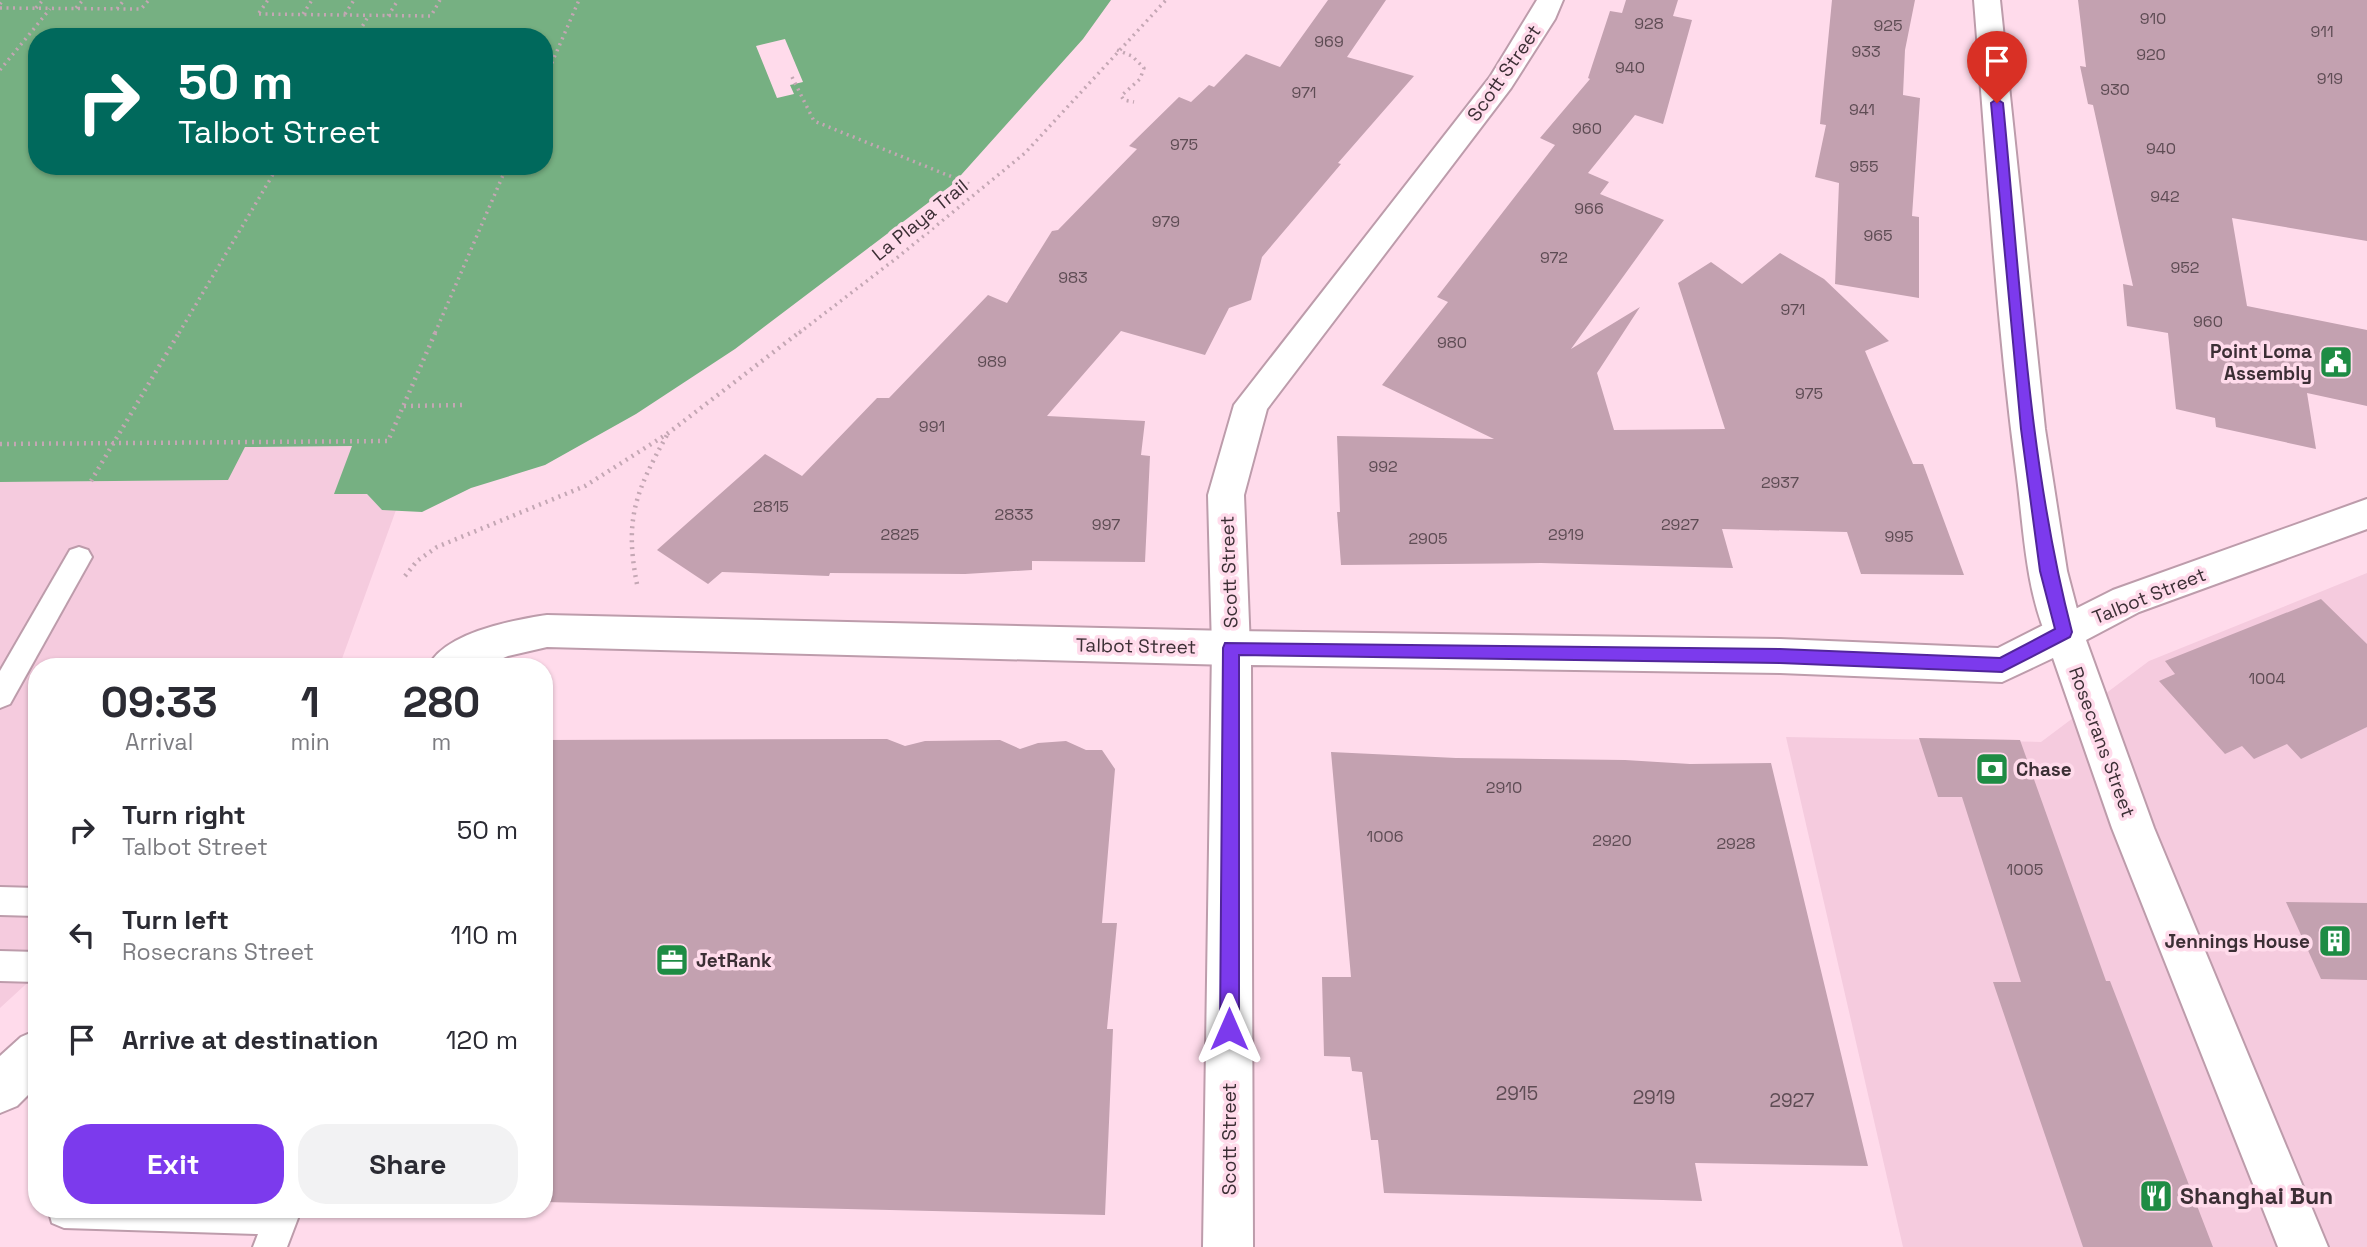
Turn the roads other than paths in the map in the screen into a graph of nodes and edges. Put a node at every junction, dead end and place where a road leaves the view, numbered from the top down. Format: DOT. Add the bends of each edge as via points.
graph roads {
  1 [pos="1550,0"];
  2 [pos="1987,0"];
  3 [pos="2367,514"];
  4 [pos="79,557"];
  5 [pos="2064,632"];
  6 [pos="1231,648"];
  7 [pos="463,658"];
  8 [pos="0,696"];
  9 [pos="0,901"];
  10 [pos="28,902"];
  11 [pos="0,966"];
  12 [pos="28,967"];
  13 [pos="28,1062"];
  14 [pos="0,1088"];
  15 [pos="281,1218"];
  16 [pos="270,1247"];
  17 [pos="1228,1247"];
  18 [pos="2303,1247"];
  1 -- 6 [label="street, Scott Street" via="1501,82 1251,405 1226,495"];
  2 -- 5 [label="street, Rosecrans Street" via="2028,429 2048,571"];
  3 -- 5 [label="street, Talbot Street" via="2126,601"];
  4 -- 8 [label="lane"];
  5 -- 6 [label="street, Talbot Street" via="2002,665 1780,656"];
  5 -- 18 [label="street, Rosecrans Street" via="2133,828"];
  6 -- 7 [label="street, Talbot Street" via="547,631 483,646"];
  6 -- 17 [label="street, Scott Street"];
  9 -- 10 [label="lane"];
  11 -- 12 [label="lane"];
  13 -- 14 [label="street"];
  15 -- 16 [label="lane"];
}
